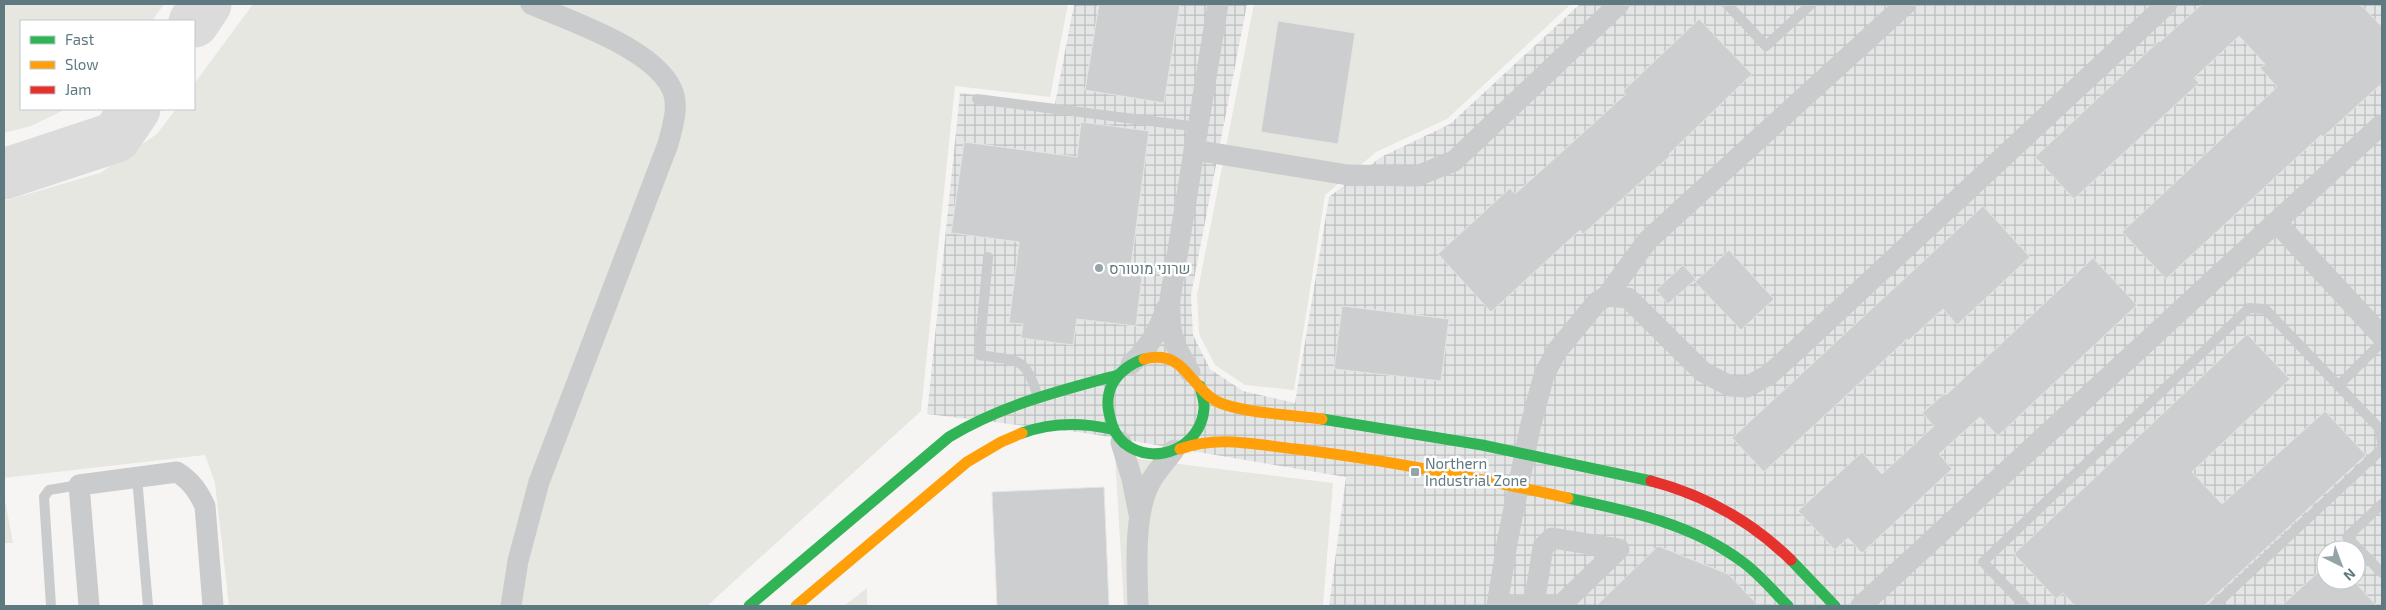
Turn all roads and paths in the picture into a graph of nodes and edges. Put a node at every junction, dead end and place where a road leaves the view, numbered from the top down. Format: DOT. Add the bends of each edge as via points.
graph roads {
  1 [pos="531,4"];
  2 [pos="1218,4"];
  3 [pos="1619,4"];
  4 [pos="1727,4"];
  5 [pos="1811,4"];
  6 [pos="1906,4"];
  7 [pos="2167,4"];
  8 [pos="977,100"];
  9 [pos="2380,126"];
  10 [pos="1198,127"];
  11 [pos="1194,150"];
  12 [pos="2276,222"];
  13 [pos="988,257"];
  14 [pos="1607,296"];
  15 [pos="1170,299"];
  16 [pos="2382,336"];
  17 [pos="2382,342"];
  18 [pos="1124,369"];
  19 [pos="1195,379"];
  20 [pos="2338,386"];
  21 [pos="1037,395"];
  22 [pos="1116,435"];
  23 [pos="2382,443"];
  24 [pos="1177,449"];
  25 [pos="2382,449"];
  26 [pos="1525,453"];
  27 [pos="137,477"];
  28 [pos="79,485"];
  29 [pos="1520,487"];
  30 [pos="2382,504"];
  31 [pos="1140,522"];
  32 [pos="2382,573"];
  33 [pos="1534,605"];
  34 [pos="51,606"];
  35 [pos="89,606"];
  36 [pos="148,606"];
  37 [pos="213,606"];
  38 [pos="511,606"];
  39 [pos="749,606"];
  40 [pos="796,606"];
  41 [pos="1138,606"];
  42 [pos="1497,606"];
  43 [pos="1788,606"];
  44 [pos="1835,606"];
  45 [pos="1861,606"];
  46 [pos="2025,606"];
  47 [pos="2214,606"];
  1 -- 38 [label="street" via="620,43 646,58 674,94 675,116 668,144 539,482 518,561"];
  2 -- 10 [label="street"];
  3 -- 11 [label="street" via="1454,161 1417,176 1348,175"];
  4 -- 5 [label="lane" via="1766,46"];
  6 -- 14 [label="street" via="1647,241"];
  7 -- 14 [label="street" via="1794,353 1770,374 1747,387 1730,386 1715,380 1633,302"];
  8 -- 10 [label="lane"];
  9 -- 12 [label="street"];
  10 -- 11 [label="street"];
  11 -- 15 [label="street"];
  12 -- 16 [label="street"];
  12 -- 45 [label="street"];
  13 -- 21 [label="lane" via="979,355 1020,362 1031,374"];
  14 -- 26 [label="street" via="1597,302 1556,352 1544,375"];
  15 -- 18 [label="street" via="1156,337"];
  15 -- 19 [label="street" via="1174,344"];
  17 -- 20 [label="lane"];
  18 -- 19 [label="street" via="1151,357 1165,358 1177,362"];
  18 -- 21 [label="street"];
  18 -- 22 [label="street" via="1109,389 1106,399 1108,422"];
  19 -- 24 [label="street" via="1204,408 1197,432"];
  19 -- 26 [label="street" via="1213,399 1229,407 1348,422"];
  20 -- 23 [label="lane" via="2380,429"];
  20 -- 46 [label="lane" via="2265,309 2249,308 1984,562"];
  21 -- 39 [label="street" via="974,420 948,437"];
  22 -- 24 [label="street" via="1145,454 1163,455"];
  22 -- 31 [label="street" via="1132,479"];
  22 -- 40 [label="street" via="1092,423 1067,421 1046,424 989,447"];
  24 -- 29 [label="street" via="1199,442 1228,441 1342,455"];
  24 -- 31 [label="street" via="1151,481 1142,502"];
  25 -- 47 [label="lane"];
  26 -- 29 [label="street"];
  26 -- 44 [label="street" via="1645,478 1737,516 1767,538"];
  27 -- 28 [label="street"];
  27 -- 36 [label="lane"];
  27 -- 37 [label="street" via="177,472 198,491 205,506"];
  28 -- 34 [label="lane" via="49,490 44,497"];
  28 -- 35 [label="street"];
  29 -- 42 [label="street"];
  29 -- 43 [label="street" via="1635,512 1679,527 1719,545 1746,564"];
  30 -- 32 [label="lane" via="2347,537"];
  31 -- 41 [label="street"];
  33 -- 42 [label="street"];
}
